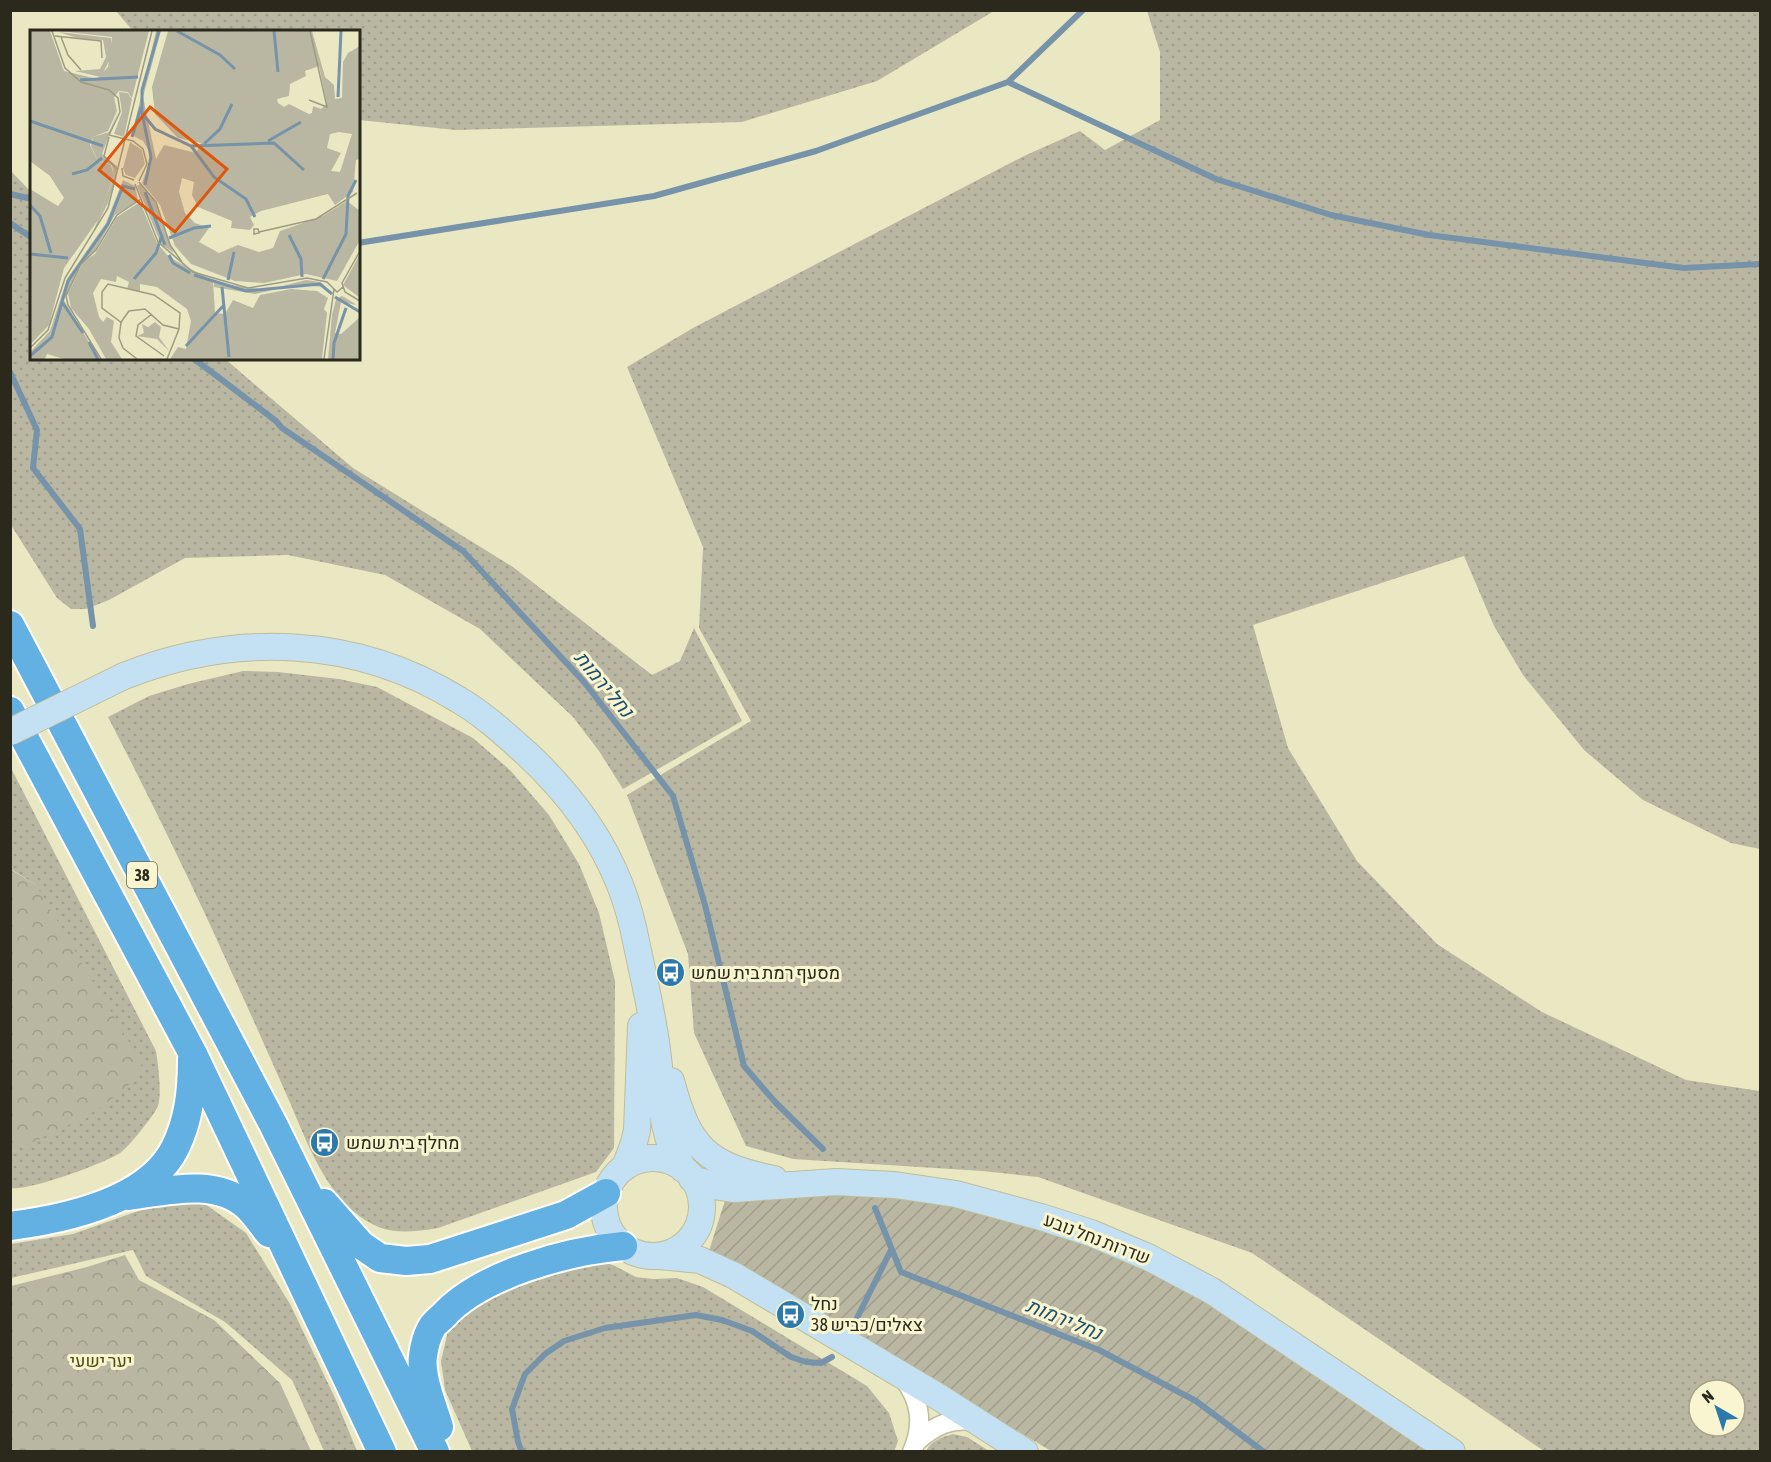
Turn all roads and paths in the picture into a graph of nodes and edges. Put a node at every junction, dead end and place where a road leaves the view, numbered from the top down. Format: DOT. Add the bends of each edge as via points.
graph roads {
  1 [pos="10,625"];
  2 [pos="10,711"];
  3 [pos="10,732"];
  4 [pos="638,948"];
  5 [pos="650,1003"];
  6 [pos="193,1054"];
  7 [pos="273,1125"];
  8 [pos="625,1167"];
  9 [pos="687,1174"];
  10 [pos="798,1184"];
  11 [pos="606,1192"];
  12 [pos="120,1197"];
  13 [pos="10,1226"];
  14 [pos="623,1246"];
  15 [pos="660,1256"];
  16 [pos="296,1270"];
  17 [pos="897,1372"];
  18 [pos="978,1422"];
  19 [pos="914,1447"];
  20 [pos="382,1452"];
  21 [pos="435,1452"];
  22 [pos="447,1452"];
  23 [pos="1025,1452"];
  24 [pos="1452,1452"];
  1 -- 7 [label="highway, 38"];
  2 -- 6 [label="highway, 38"];
  3 -- 4 [label="main road, bridge" via="124,676 189,654 266,645 345,654 388,666 460,700 488,720 561,788 608,858 632,920"];
  4 -- 5 [label="main road"];
  4 -- 8 [label="main road" via="639,1105 634,1143"];
  5 -- 9 [label="main road" via="665,1125"];
  5 -- 10 [label="main road" via="677,1102 695,1142 717,1161 733,1168"];
  6 -- 12 [label="highway" via="191,1096 174,1150 149,1179"];
  6 -- 16 [label="highway, 38"];
  7 -- 11 [label="highway" via="328,1210 361,1245 380,1258 406,1262 430,1259 566,1215"];
  7 -- 21 [label="highway, 38"];
  8 -- 9 [label="main road" via="650,1158 664,1160"];
  8 -- 11 [label="main road"];
  9 -- 10 [label="main road, שדרות נחל נובע" via="733,1189"];
  9 -- 15 [label="main road" via="701,1198 698,1226 685,1244"];
  10 -- 24 [label="main road, שדרות נחל נובע" via="836,1182 933,1190 1091,1233 1212,1291"];
  11 -- 14 [label="main road" via="606,1222"];
  12 -- 13 [label="highway" via="50,1221"];
  12 -- 16 [label="highway" via="189,1188 229,1195 247,1206"];
  14 -- 15 [label="main road" via="639,1254"];
  14 -- 22 [label="highway" via="579,1252 492,1281 454,1304 431,1328 423,1358 426,1387"];
  15 -- 17 [label="main road" via="713,1264"];
  16 -- 20 [label="highway, 38"];
  17 -- 18 [label="main road"];
  17 -- 19 [label="street" via="919,1409 920,1428"];
  18 -- 19 [label="street" via="948,1421 927,1432"];
  18 -- 23 [label="main road"];
}
